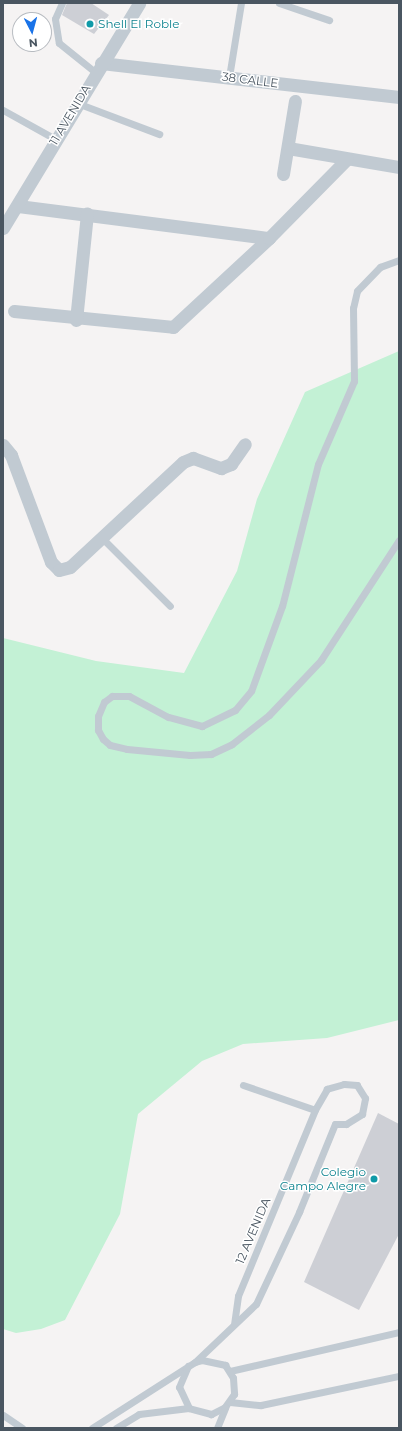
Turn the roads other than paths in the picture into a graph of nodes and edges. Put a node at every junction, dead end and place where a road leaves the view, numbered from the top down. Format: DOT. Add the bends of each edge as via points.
graph roads {
  1 [pos="62,3"];
  2 [pos="242,3"];
  3 [pos="279,3"];
  4 [pos="135,4"];
  5 [pos="329,20"];
  6 [pos="98,68"];
  7 [pos="228,77"];
  8 [pos="399,97"];
  9 [pos="295,101"];
  10 [pos="76,103"];
  11 [pos="3,110"];
  12 [pos="159,134"];
  13 [pos="55,139"];
  14 [pos="288,148"];
  15 [pos="347,159"];
  16 [pos="399,167"];
  17 [pos="283,174"];
  18 [pos="18,206"];
  19 [pos="87,214"];
  20 [pos="3,228"];
  21 [pos="269,238"];
  22 [pos="399,260"];
  23 [pos="14,311"];
  24 [pos="76,320"];
  25 [pos="245,444"];
  26 [pos="3,445"];
  27 [pos="102,538"];
  28 [pos="399,540"];
  29 [pos="170,606"];
  30 [pos="243,1086"];
  31 [pos="315,1110"];
  32 [pos="234,1323"];
  33 [pos="399,1332"];
  34 [pos="195,1362"];
  35 [pos="188,1366"];
  36 [pos="230,1371"];
  37 [pos="399,1376"];
  38 [pos="228,1405"];
  39 [pos="189,1408"];
  40 [pos="3,1415"];
  41 [pos="22,1428"];
  42 [pos="92,1428"];
  43 [pos="116,1428"];
  44 [pos="217,1428"];
  1 -- 6 [label="lane" via="55,19 59,43"];
  2 -- 7 [label="lane"];
  3 -- 5 [label="lane"];
  4 -- 6 [label="street, 11 AVENIDA"];
  6 -- 7 [label="street, 38 CALLE"];
  6 -- 10 [label="street, 11 AVENIDA"];
  7 -- 8 [label="street, 38 CALLE"];
  9 -- 14 [label="street"];
  10 -- 12 [label="lane"];
  10 -- 13 [label="street, 11 AVENIDA"];
  11 -- 13 [label="lane"];
  13 -- 18 [label="street, 11 AVENIDA"];
  14 -- 15 [label="street"];
  14 -- 17 [label="street"];
  15 -- 16 [label="street"];
  15 -- 21 [label="street"];
  18 -- 19 [label="street"];
  18 -- 20 [label="street, 11 AVENIDA"];
  19 -- 21 [label="street"];
  19 -- 24 [label="street"];
  21 -- 24 [label="street" via="173,328"];
  22 -- 28 [label="lane" via="380,267 357,291 353,308 354,381 318,464 282,606 251,691 235,710 202,726 168,717 129,696 112,696 104,702 98,716 98,730 103,739 127,749 190,755 211,754 232,744 269,715 321,660"];
  23 -- 24 [label="street"];
  25 -- 27 [label="street" via="231,464 221,468 193,458 183,462"];
  26 -- 27 [label="street" via="11,456 51,562 59,570 70,567"];
  27 -- 29 [label="lane"];
  30 -- 31 [label="lane"];
  31 -- 32 [label="lane, 12 AVENIDA" via="238,1296"];
  31 -- 32 [label="lane, 12 AVENIDA" via="327,1089 344,1084 357,1085 365,1098 362,1114 346,1124 335,1124 299,1212 256,1304"];
  32 -- 34 [label="lane, 12 AVENIDA"];
  33 -- 36 [label="lane"];
  34 -- 35 [label="lane"];
  34 -- 36 [label="lane" via="210,1359"];
  35 -- 39 [label="lane" via="179,1387"];
  35 -- 42 [label="lane"];
  36 -- 38 [label="lane" via="234,1386"];
  37 -- 38 [label="lane" via="261,1405"];
  38 -- 39 [label="lane" via="211,1414"];
  38 -- 44 [label="lane"];
  39 -- 43 [label="lane" via="139,1414"];
  40 -- 41 [label="lane"];
}
